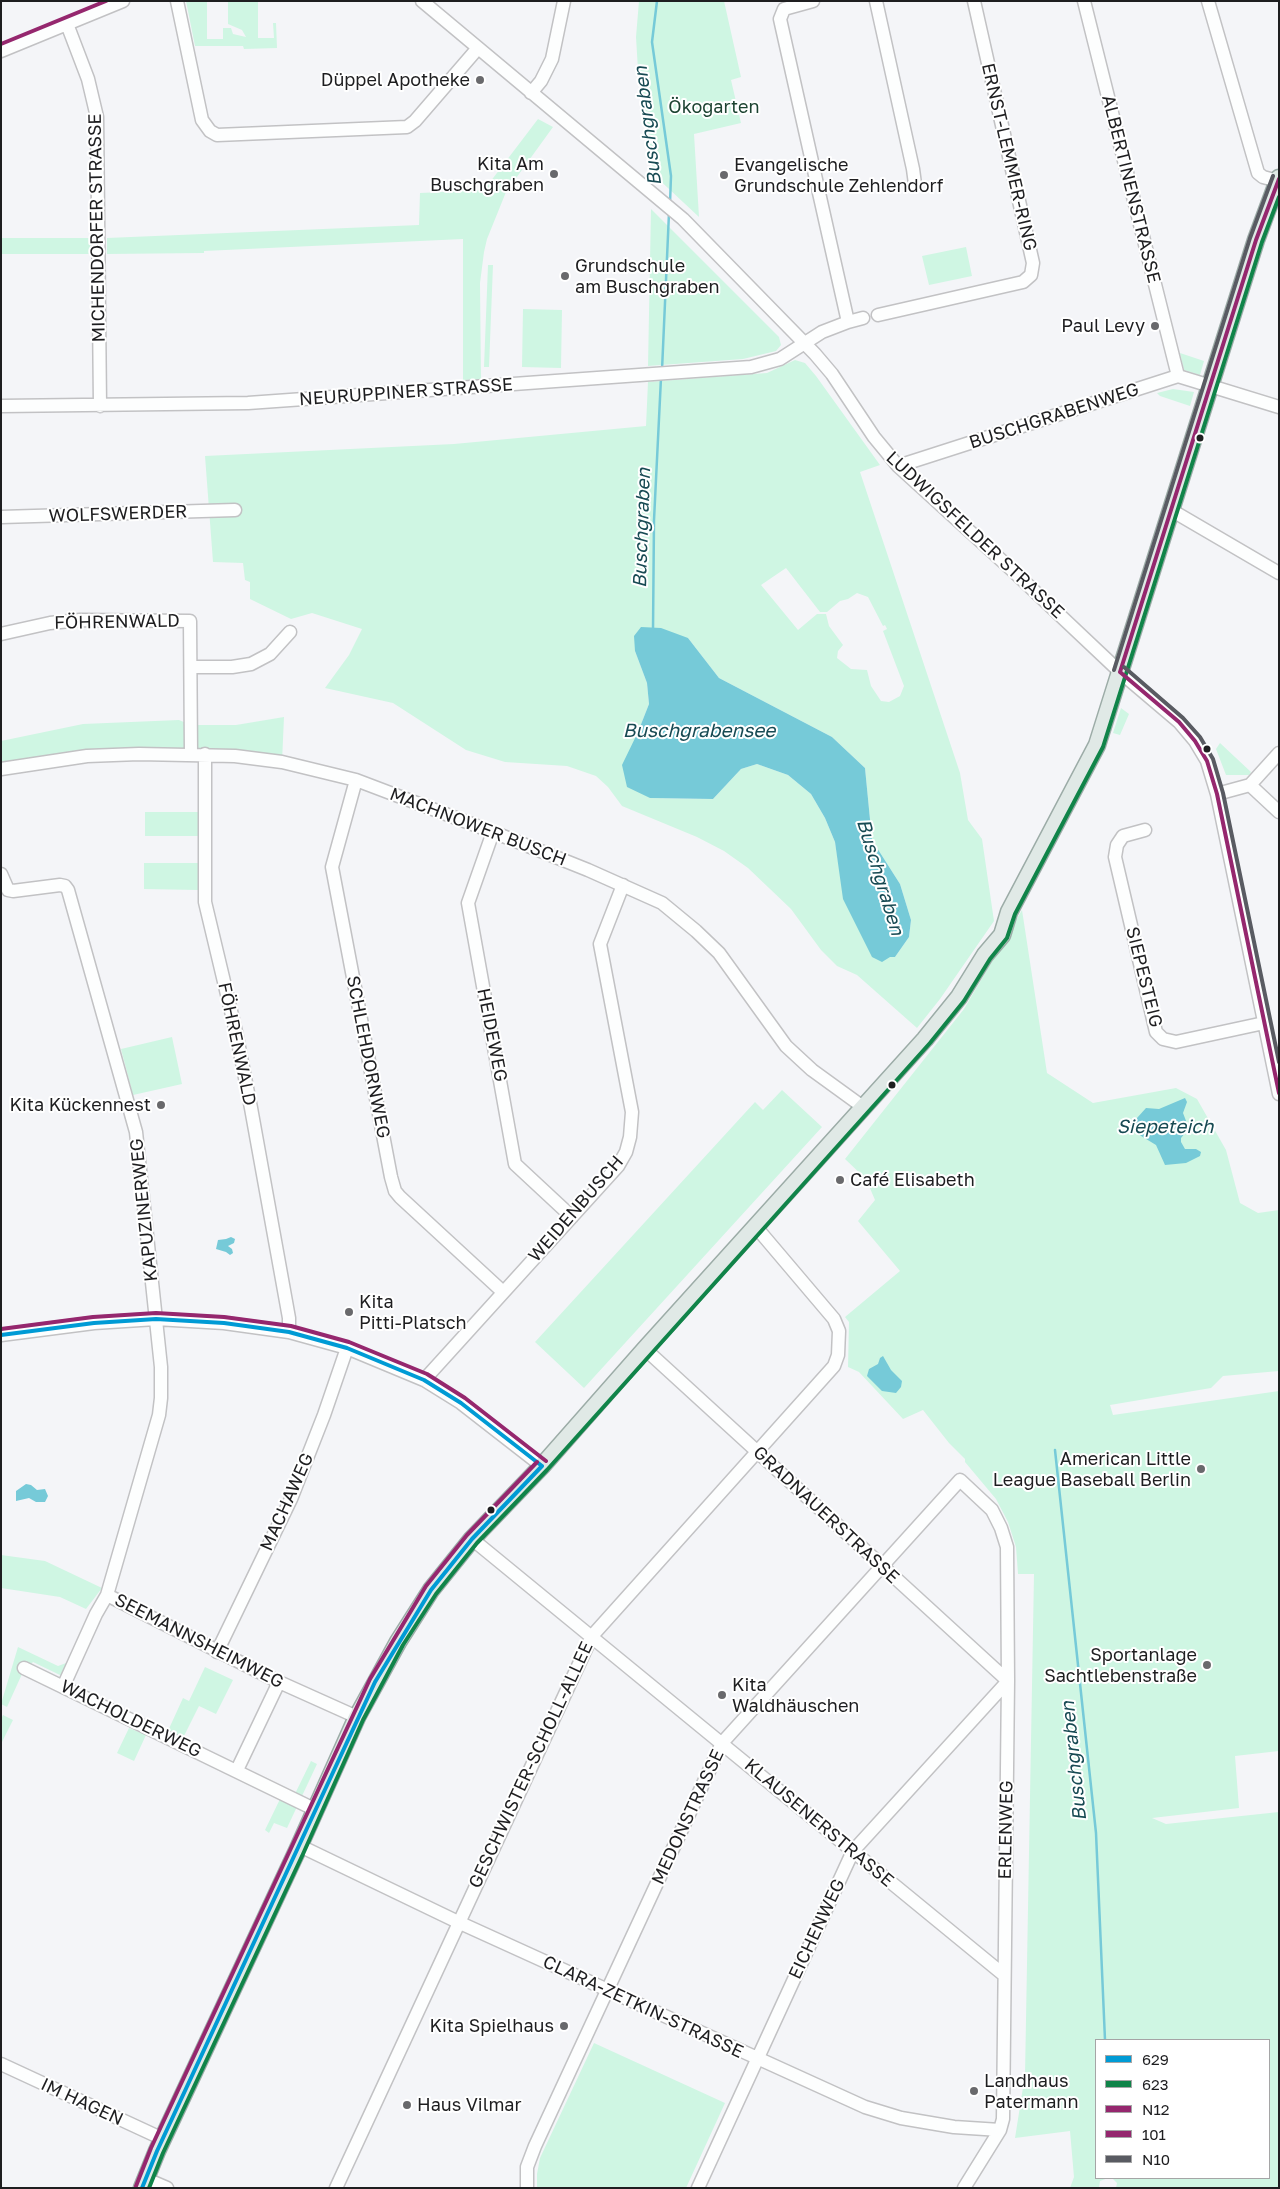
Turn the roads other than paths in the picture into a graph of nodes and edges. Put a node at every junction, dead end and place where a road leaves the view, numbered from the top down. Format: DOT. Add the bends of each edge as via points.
graph roads {
  1 [pos="123,1"];
  2 [pos="177,1"];
  3 [pos="422,1"];
  4 [pos="564,1"];
  5 [pos="876,1"];
  6 [pos="974,1"];
  7 [pos="1084,1"];
  8 [pos="1208,1"];
  9 [pos="806,2"];
  10 [pos="67,24"];
  11 [pos="478,48"];
  12 [pos="1,51"];
  13 [pos="532,93"];
  14 [pos="1278,180"];
  15 [pos="914,184"];
  16 [pos="878,315"];
  17 [pos="863,318"];
  18 [pos="848,322"];
  19 [pos="805,344"];
  20 [pos="1178,376"];
  21 [pos="1210,386"];
  22 [pos="1,406"];
  23 [pos="100,406"];
  24 [pos="1279,407"];
  25 [pos="898,466"];
  26 [pos="235,510"];
  27 [pos="1171,510"];
  28 [pos="1,517"];
  29 [pos="1279,573"];
  30 [pos="290,632"];
  31 [pos="1,634"];
  32 [pos="192,667"];
  33 [pos="1120,672"];
  34 [pos="1279,753"];
  35 [pos="191,754"];
  36 [pos="205,754"];
  37 [pos="1,768"];
  38 [pos="356,780"];
  39 [pos="1250,785"];
  40 [pos="1217,794"];
  41 [pos="1279,812"];
  42 [pos="1145,830"];
  43 [pos="493,832"];
  44 [pos="1,874"];
  45 [pos="623,885"];
  46 [pos="1264,1023"];
  47 [pos="1279,1094"];
  48 [pos="863,1107"];
  49 [pos="572,1216"];
  50 [pos="756,1227"];
  51 [pos="503,1292"];
  52 [pos="156,1319"];
  53 [pos="289,1332"];
  54 [pos="1,1335"];
  55 [pos="347,1348"];
  56 [pos="645,1349"];
  57 [pos="424,1380"];
  58 [pos="756,1451"];
  59 [pos="542,1466"];
  60 [pos="960,1480"];
  61 [pos="472,1539"];
  62 [pos="882,1567"];
  63 [pos="107,1595"];
  64 [pos="592,1636"];
  65 [pos="217,1652"];
  66 [pos="24,1668"];
  67 [pos="279,1682"];
  68 [pos="1008,1682"];
  69 [pos="62,1687"];
  70 [pos="357,1717"];
  71 [pos="722,1743"];
  72 [pos="237,1770"];
  73 [pos="316,1810"];
  74 [pos="300,1846"];
  75 [pos="853,1851"];
  76 [pos="458,1922"];
  77 [pos="1004,1975"];
  78 [pos="608,1991"];
  79 [pos="756,2059"];
  80 [pos="1,2064"];
  81 [pos="1000,2130"];
  82 [pos="163,2140"];
  83 [pos="144,2184"];
  84 [pos="167,2188"];
  85 [pos="336,2188"];
  86 [pos="527,2188"];
  87 [pos="698,2188"];
  88 [pos="964,2188"];
  1 -- 10 [label="street"];
  2 -- 11 [label="street" via="202,120 217,135 407,127"];
  3 -- 11 [label="street, LUDWIGSFELDER STRASSE"];
  4 -- 13 [label="street" via="552,59"];
  5 -- 15 [label="street"];
  6 -- 16 [label="street, ERNST-LEMMER-RING" via="1033,263 1031,275 1023,282"];
  7 -- 20 [label="street, ALBERTINENSTRASSE"];
  8 -- 14 [label="street" via="1258,173"];
  9 -- 18 [label="street" via="788,7 780,19"];
  10 -- 12 [label="street"];
  10 -- 23 [label="street, MICHENDORFER STRASSE" via="88,79 97,117"];
  11 -- 13 [label="street, LUDWIGSFELDER STRASSE"];
  13 -- 19 [label="street, LUDWIGSFELDER STRASSE" via="683,220"];
  14 -- 21 [label="main road"];
  17 -- 18 [label="street"];
  18 -- 19 [label="street" via="822,332"];
  19 -- 23 [label="street, NEURUPPINER STRASSE" via="790,354 760,365 679,373 248,403"];
  19 -- 25 [label="street, LUDWIGSFELDER STRASSE" via="832,374 874,437"];
  20 -- 21 [label="street"];
  20 -- 25 [label="street, BUSCHGRABENWEG"];
  21 -- 24 [label="street"];
  21 -- 27 [label="main road"];
  22 -- 23 [label="street, NEURUPPINER STRASSE"];
  25 -- 33 [label="street, LUDWIGSFELDER STRASSE"];
  26 -- 28 [label="street, WOLFSWERDER"];
  27 -- 29 [label="street"];
  27 -- 33 [label="main road"];
  30 -- 32 [label="street" via="270,654 251,664"];
  31 -- 32 [label="street, FÖHRENWALD" via="80,620 190,621"];
  32 -- 35 [label="street, FÖHRENWALD"];
  33 -- 40 [label="street, LUDWIGSFELDER STRASSE" via="1188,732 1207,761"];
  33 -- 48 [label="main road" via="1097,745 996,937 940,1022"];
  34 -- 39 [label="street"];
  35 -- 36 [label="street, MACHNOWER BUSCH"];
  35 -- 37 [label="street, MACHNOWER BUSCH" via="88,756"];
  36 -- 38 [label="street, MACHNOWER BUSCH" via="282,762"];
  36 -- 53 [label="street, FÖHRENWALD" via="206,902 251,1108 290,1318"];
  38 -- 43 [label="street, MACHNOWER BUSCH"];
  38 -- 51 [label="street, SCHLEHDORNWEG" via="332,867 391,1178 400,1197"];
  39 -- 40 [label="street"];
  39 -- 41 [label="street"];
  40 -- 46 [label="street, LUDWIGSFELDER STRASSE"];
  42 -- 46 [label="street, SIEPESTEIG" via="1123,836 1115,855 1156,1032 1163,1039 1176,1042"];
  43 -- 45 [label="street, MACHNOWER BUSCH"];
  43 -- 49 [label="street, HEIDEWEG" via="468,903 515,1164"];
  44 -- 52 [label="street, KAPUZINERWEG" via="8,890 13,892 60,885 68,890 136,1132"];
  45 -- 48 [label="street, MACHNOWER BUSCH" via="662,903 696,931 718,953 786,1046 812,1070"];
  45 -- 49 [label="street, WEIDENBUSCH" via="600,944 632,1112 630,1137 618,1166"];
  46 -- 47 [label="street, LUDWIGSFELDER STRASSE"];
  48 -- 50 [label="main road"];
  49 -- 51 [label="street, WEIDENBUSCH"];
  50 -- 56 [label="main road"];
  50 -- 58 [label="street, GESCHWISTER-SCHOLL-ALLEE" via="834,1319 839,1331 834,1366"];
  51 -- 57 [label="street, WEIDENBUSCH"];
  52 -- 53 [label="street" via="233,1324"];
  52 -- 54 [label="street"];
  52 -- 63 [label="street, KAPUZINERWEG" via="161,1380 159,1415"];
  53 -- 55 [label="street"];
  55 -- 57 [label="street"];
  55 -- 65 [label="street, MACHAWEG" via="291,1500"];
  56 -- 58 [label="street, GRADNAUERSTRASSE"];
  56 -- 59 [label="main road"];
  57 -- 59 [label="street" via="461,1403"];
  58 -- 62 [label="street, GRADNAUERSTRASSE"];
  58 -- 64 [label="street, GESCHWISTER-SCHOLL-ALLEE"];
  59 -- 61 [label="main road"];
  60 -- 62 [label="street, MEDONSTRASSE"];
  60 -- 68 [label="street, ERLENWEG" via="992,1510 1007,1547"];
  61 -- 64 [label="street, KLAUSENERSTRASSE"];
  61 -- 70 [label="main road" via="431,1590"];
  62 -- 68 [label="street, GRADNAUERSTRASSE"];
  62 -- 71 [label="street, MEDONSTRASSE"];
  63 -- 65 [label="street, SEEMANNSHEIMWEG"];
  63 -- 69 [label="street, SEEMANNSHEIMWEG"];
  64 -- 71 [label="street, KLAUSENERSTRASSE"];
  64 -- 76 [label="street, GESCHWISTER-SCHOLL-ALLEE"];
  65 -- 67 [label="street, SEEMANNSHEIMWEG"];
  66 -- 69 [label="street, WACHOLDERWEG"];
  67 -- 70 [label="street, SEEMANNSHEIMWEG"];
  67 -- 72 [label="street"];
  68 -- 75 [label="street, EICHENWEG"];
  68 -- 77 [label="street, ERLENWEG"];
  69 -- 72 [label="street, WACHOLDERWEG"];
  70 -- 73 [label="main road"];
  71 -- 75 [label="street, KLAUSENERSTRASSE"];
  71 -- 78 [label="street, MEDONSTRASSE"];
  72 -- 73 [label="street, WACHOLDERWEG"];
  73 -- 74 [label="main road"];
  74 -- 76 [label="street, CLARA-ZETKIN-STRASSE"];
  74 -- 82 [label="main road"];
  75 -- 77 [label="street, KLAUSENERSTRASSE"];
  75 -- 79 [label="street, EICHENWEG"];
  76 -- 78 [label="street, CLARA-ZETKIN-STRASSE"];
  76 -- 85 [label="street, GESCHWISTER-SCHOLL-ALLEE"];
  77 -- 81 [label="street, ERLENWEG" via="1003,2119"];
  78 -- 79 [label="street, CLARA-ZETKIN-STRASSE"];
  78 -- 86 [label="street, MEDONSTRASSE" via="535,2146 527,2167"];
  79 -- 81 [label="street, CLARA-ZETKIN-STRASSE" via="865,2107 901,2118 954,2127"];
  79 -- 87 [label="street, EICHENWEG"];
  80 -- 82 [label="street, IM HAGEN"];
  81 -- 88 [label="street, ERLENWEG"];
  82 -- 83 [label="main road"];
  83 -- 84 [label="street"];
}
